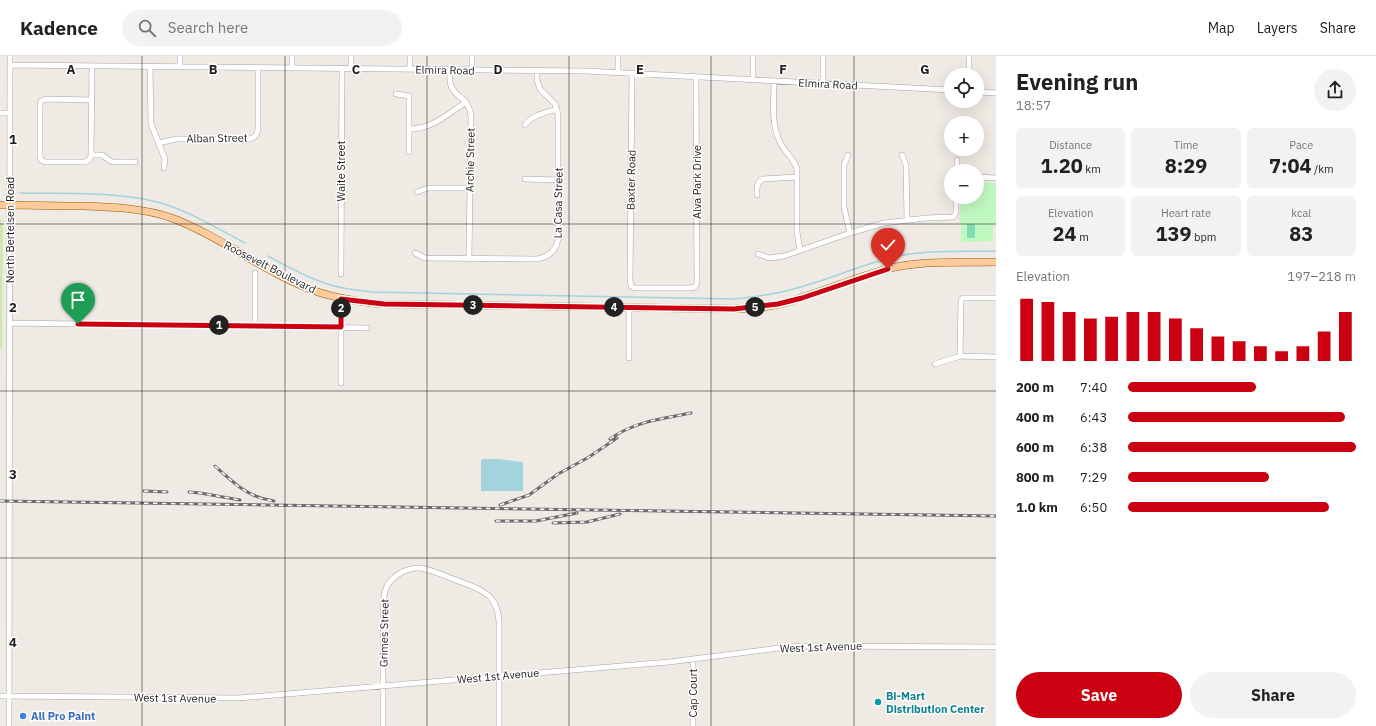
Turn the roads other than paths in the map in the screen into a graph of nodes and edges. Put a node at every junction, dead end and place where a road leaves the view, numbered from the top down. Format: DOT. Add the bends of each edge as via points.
graph roads {
  1 [pos="10,56"];
  2 [pos="180,56"];
  3 [pos="292,56"];
  4 [pos="351,56"];
  5 [pos="410,56"];
  6 [pos="472,56"];
  7 [pos="618,56"];
  8 [pos="753,56"];
  9 [pos="823,56"];
  10 [pos="969,56"];
  11 [pos="10,65"];
  12 [pos="92,66"];
  13 [pos="150,66"];
  14 [pos="180,67"];
  15 [pos="258,68"];
  16 [pos="292,68"];
  17 [pos="342,68"];
  18 [pos="350,68"];
  19 [pos="969,68"];
  20 [pos="410,69"];
  21 [pos="450,70"];
  22 [pos="472,70"];
  23 [pos="537,71"];
  24 [pos="618,73"];
  25 [pos="632,74"];
  26 [pos="696,77"];
  27 [pos="753,80"];
  28 [pos="774,81"];
  29 [pos="823,84"];
  30 [pos="944,90"];
  31 [pos="984,92"];
  32 [pos="996,93"];
  33 [pos="396,94"];
  34 [pos="92,100"];
  35 [pos="466,102"];
  36 [pos="557,109"];
  37 [pos="0,113"];
  38 [pos="10,113"];
  39 [pos="525,125"];
  40 [pos="410,129"];
  41 [pos="158,143"];
  42 [pos="409,152"];
  43 [pos="902,154"];
  44 [pos="91,155"];
  45 [pos="848,155"];
  46 [pos="957,160"];
  47 [pos="135,162"];
  48 [pos="957,164"];
  49 [pos="164,168"];
  50 [pos="797,177"];
  51 [pos="984,177"];
  52 [pos="996,178"];
  53 [pos="525,180"];
  54 [pos="558,180"];
  55 [pos="470,188"];
  56 [pos="416,192"];
  57 [pos="757,195"];
  58 [pos="956,204"];
  59 [pos="0,205"];
  60 [pos="10,205"];
  61 [pos="907,219"];
  62 [pos="850,233"];
  63 [pos="800,250"];
  64 [pos="415,253"];
  65 [pos="758,254"];
  66 [pos="469,258"];
  67 [pos="996,262"];
  68 [pos="255,273"];
  69 [pos="341,274"];
  70 [pos="695,287"];
  71 [pos="996,298"];
  72 [pos="341,299"];
  73 [pos="630,308"];
  74 [pos="10,323"];
  75 [pos="255,326"];
  76 [pos="341,327"];
  77 [pos="367,328"];
  78 [pos="960,356"];
  79 [pos="996,357"];
  80 [pos="629,358"];
  81 [pos="935,364"];
  82 [pos="340,383"];
  83 [pos="996,647"];
  84 [pos="693,659"];
  85 [pos="499,676"];
  86 [pos="383,686"];
  87 [pos="0,696"];
  88 [pos="9,696"];
  89 [pos="9,726"];
  90 [pos="383,726"];
  91 [pos="499,726"];
  92 [pos="693,726"];
  1 -- 11 [label="street, North Bertelsen Road"];
  2 -- 14 [label="street"];
  3 -- 16 [label="street"];
  4 -- 18 [label="street"];
  5 -- 20 [label="street"];
  6 -- 22 [label="street"];
  7 -- 24 [label="street"];
  8 -- 27 [label="street"];
  9 -- 29 [label="street"];
  10 -- 19 [label="street"];
  11 -- 12 [label="street, Elmira Road"];
  11 -- 38 [label="street, North Bertelsen Road"];
  12 -- 13 [label="street, Elmira Road"];
  12 -- 34 [label="street"];
  13 -- 14 [label="street, Elmira Road"];
  13 -- 41 [label="street" via="151,124"];
  14 -- 15 [label="street, Elmira Road"];
  15 -- 16 [label="street, Elmira Road"];
  15 -- 41 [label="street, Alban Street" via="258,129 254,137 177,139"];
  16 -- 17 [label="street, Elmira Road"];
  17 -- 18 [label="street, Elmira Road"];
  17 -- 69 [label="street, Waite Street"];
  18 -- 20 [label="street, Elmira Road"];
  20 -- 21 [label="street, Elmira Road"];
  21 -- 22 [label="street, Elmira Road"];
  21 -- 35 [label="street, Archie Street" via="451,85"];
  22 -- 23 [label="street, Elmira Road"];
  23 -- 24 [label="street, Elmira Road"];
  23 -- 36 [label="street" via="540,89 552,100"];
  24 -- 25 [label="street, Elmira Road"];
  25 -- 26 [label="street, Elmira Road"];
  25 -- 70 [label="street, Baxter Road" via="631,286"];
  26 -- 27 [label="street, Elmira Road"];
  26 -- 70 [label="street, Alva Park Drive"];
  27 -- 28 [label="street, Elmira Road"];
  28 -- 29 [label="street, Elmira Road"];
  28 -- 50 [label="street" via="775,129 783,149 795,164"];
  29 -- 30 [label="street, Elmira Road"];
  31 -- 32 [label="street"];
  33 -- 40 [label="street" via="410,96"];
  34 -- 44 [label="street"];
  34 -- 44 [label="street" via="46,100 41,101 40,105 41,160 85,162 90,160"];
  35 -- 40 [label="street" via="437,121 420,129"];
  35 -- 55 [label="street, Archie Street" via="471,115"];
  36 -- 39 [label="street" via="534,117"];
  36 -- 54 [label="street, La Casa Street"];
  37 -- 38 [label="street"];
  38 -- 60 [label="street, North Bertelsen Road"];
  40 -- 42 [label="street"];
  41 -- 49 [label="street" via="165,158"];
  43 -- 61 [label="street" via="906,165"];
  44 -- 47 [label="street" via="103,155 112,162"];
  45 -- 62 [label="street" via="844,165 844,207"];
  46 -- 48 [label="street"];
  50 -- 57 [label="street" via="763,179 757,184"];
  50 -- 63 [label="street" via="797,232"];
  51 -- 52 [label="street"];
  53 -- 54 [label="street"];
  54 -- 66 [label="street, La Casa Street" via="558,239 550,255 537,259"];
  55 -- 56 [label="street" via="428,188"];
  55 -- 66 [label="street, Archie Street"];
  58 -- 61 [label="street" via="956,213 953,217"];
  59 -- 60 [label="main road, Roosevelt Boulevard"];
  60 -- 72 [label="main road, Roosevelt Boulevard" via="137,210 171,218 293,282"];
  60 -- 74 [label="street, North Bertelsen Road"];
  61 -- 62 [label="street"];
  62 -- 63 [label="street"];
  63 -- 65 [label="street" via="776,258"];
  64 -- 66 [label="street, La Casa Street" via="426,258"];
  67 -- 73 [label="main road, Roosevelt Boulevard" via="929,263 888,269 802,298 757,307"];
  68 -- 75 [label="street"];
  71 -- 78 [label="street" via="963,298 961,301"];
  72 -- 73 [label="main road, Roosevelt Boulevard" via="384,304"];
  72 -- 76 [label="street"];
  73 -- 80 [label="street"];
  74 -- 75 [label="street"];
  74 -- 88 [label="street, North Bertelsen Road"];
  75 -- 76 [label="street"];
  76 -- 77 [label="street"];
  76 -- 82 [label="street"];
  78 -- 79 [label="street"];
  78 -- 81 [label="street"];
  83 -- 84 [label="street, West 1st Avenue" via="811,646"];
  84 -- 85 [label="street, West 1st Avenue"];
  84 -- 92 [label="street, Cap Court"];
  85 -- 86 [label="street, West 1st Avenue"];
  85 -- 86 [label="street, Grimes Street" via="499,621 492,599 475,587 420,568 399,574 386,587"];
  85 -- 91 [label="street"];
  86 -- 88 [label="street, West 1st Avenue" via="229,698"];
  86 -- 90 [label="street, Grimes Street"];
  87 -- 88 [label="street, West 1st Avenue"];
  88 -- 89 [label="street, North Bertelsen Road"];
}
